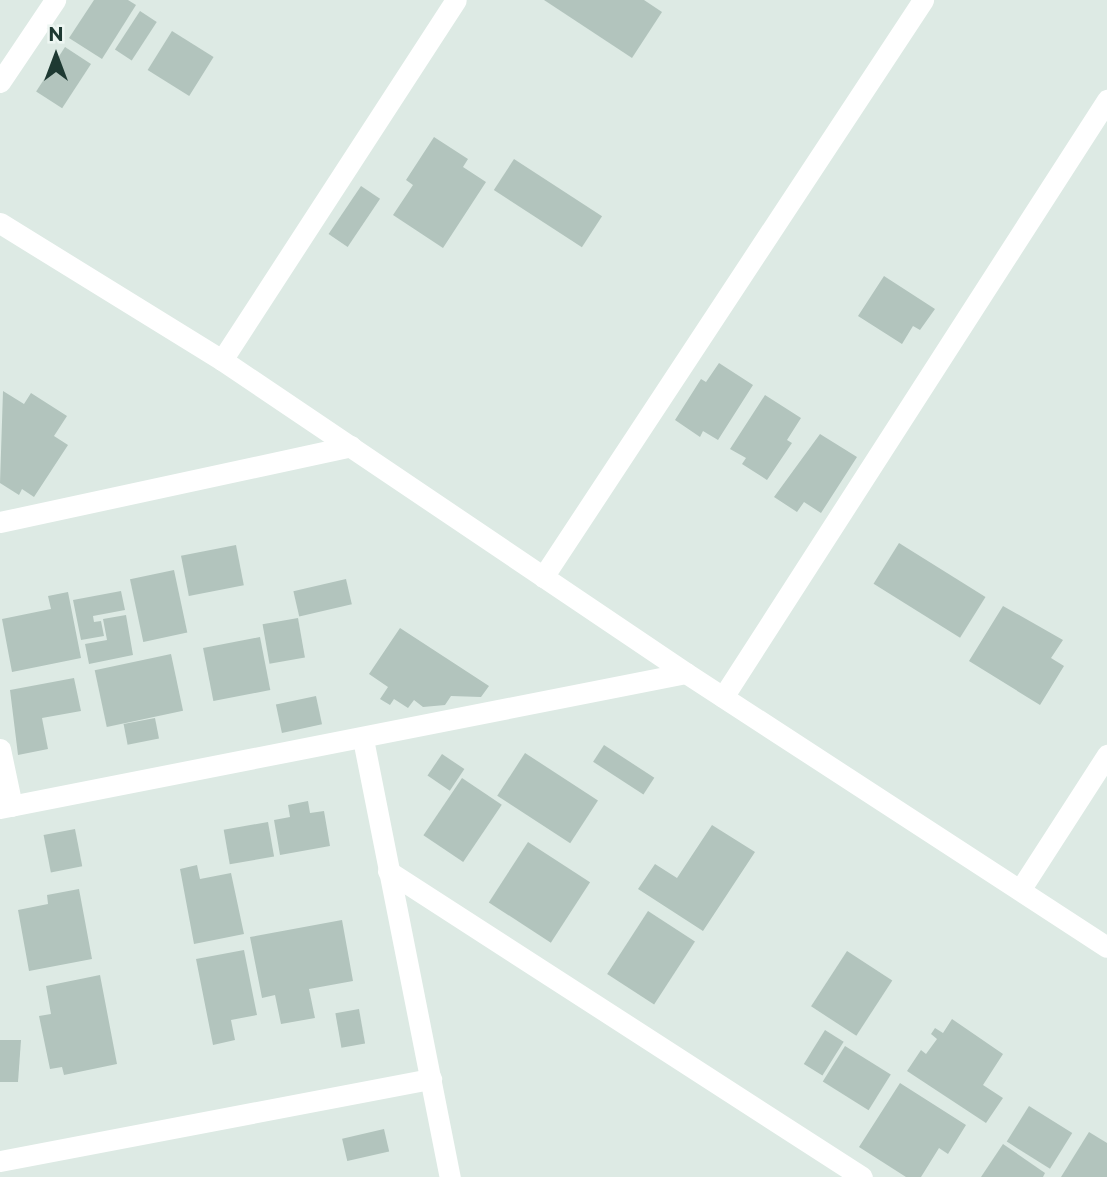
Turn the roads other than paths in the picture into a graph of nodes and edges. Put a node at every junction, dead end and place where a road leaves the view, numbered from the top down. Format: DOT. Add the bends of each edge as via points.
graph roads {
  1 [pos="54,0"];
  2 [pos="456,0"];
  3 [pos="923,0"];
  4 [pos="0,82"];
  5 [pos="1107,100"];
  6 [pos="0,223"];
  7 [pos="222,360"];
  8 [pos="351,446"];
  9 [pos="0,522"];
  10 [pos="543,577"];
  11 [pos="687,673"];
  12 [pos="723,697"];
  13 [pos="363,739"];
  14 [pos="0,749"];
  15 [pos="1107,755"];
  16 [pos="6,807"];
  17 [pos="388,871"];
  18 [pos="1020,890"];
  19 [pos="1107,947"];
  20 [pos="431,1079"];
  21 [pos="0,1161"];
  22 [pos="450,1177"];
  23 [pos="862,1177"];
  1 -- 4 [label="street"];
  2 -- 7 [label="street"];
  3 -- 10 [label="street"];
  5 -- 12 [label="street"];
  6 -- 7 [label="street"];
  7 -- 8 [label="street"];
  8 -- 9 [label="street"];
  8 -- 10 [label="street"];
  10 -- 11 [label="street"];
  11 -- 12 [label="street"];
  11 -- 13 [label="street"];
  12 -- 18 [label="street"];
  13 -- 16 [label="street"];
  13 -- 17 [label="street"];
  14 -- 16 [label="street"];
  15 -- 18 [label="street"];
  17 -- 20 [label="street"];
  17 -- 23 [label="street"];
  18 -- 19 [label="street"];
  20 -- 21 [label="street"];
  20 -- 22 [label="street"];
}
